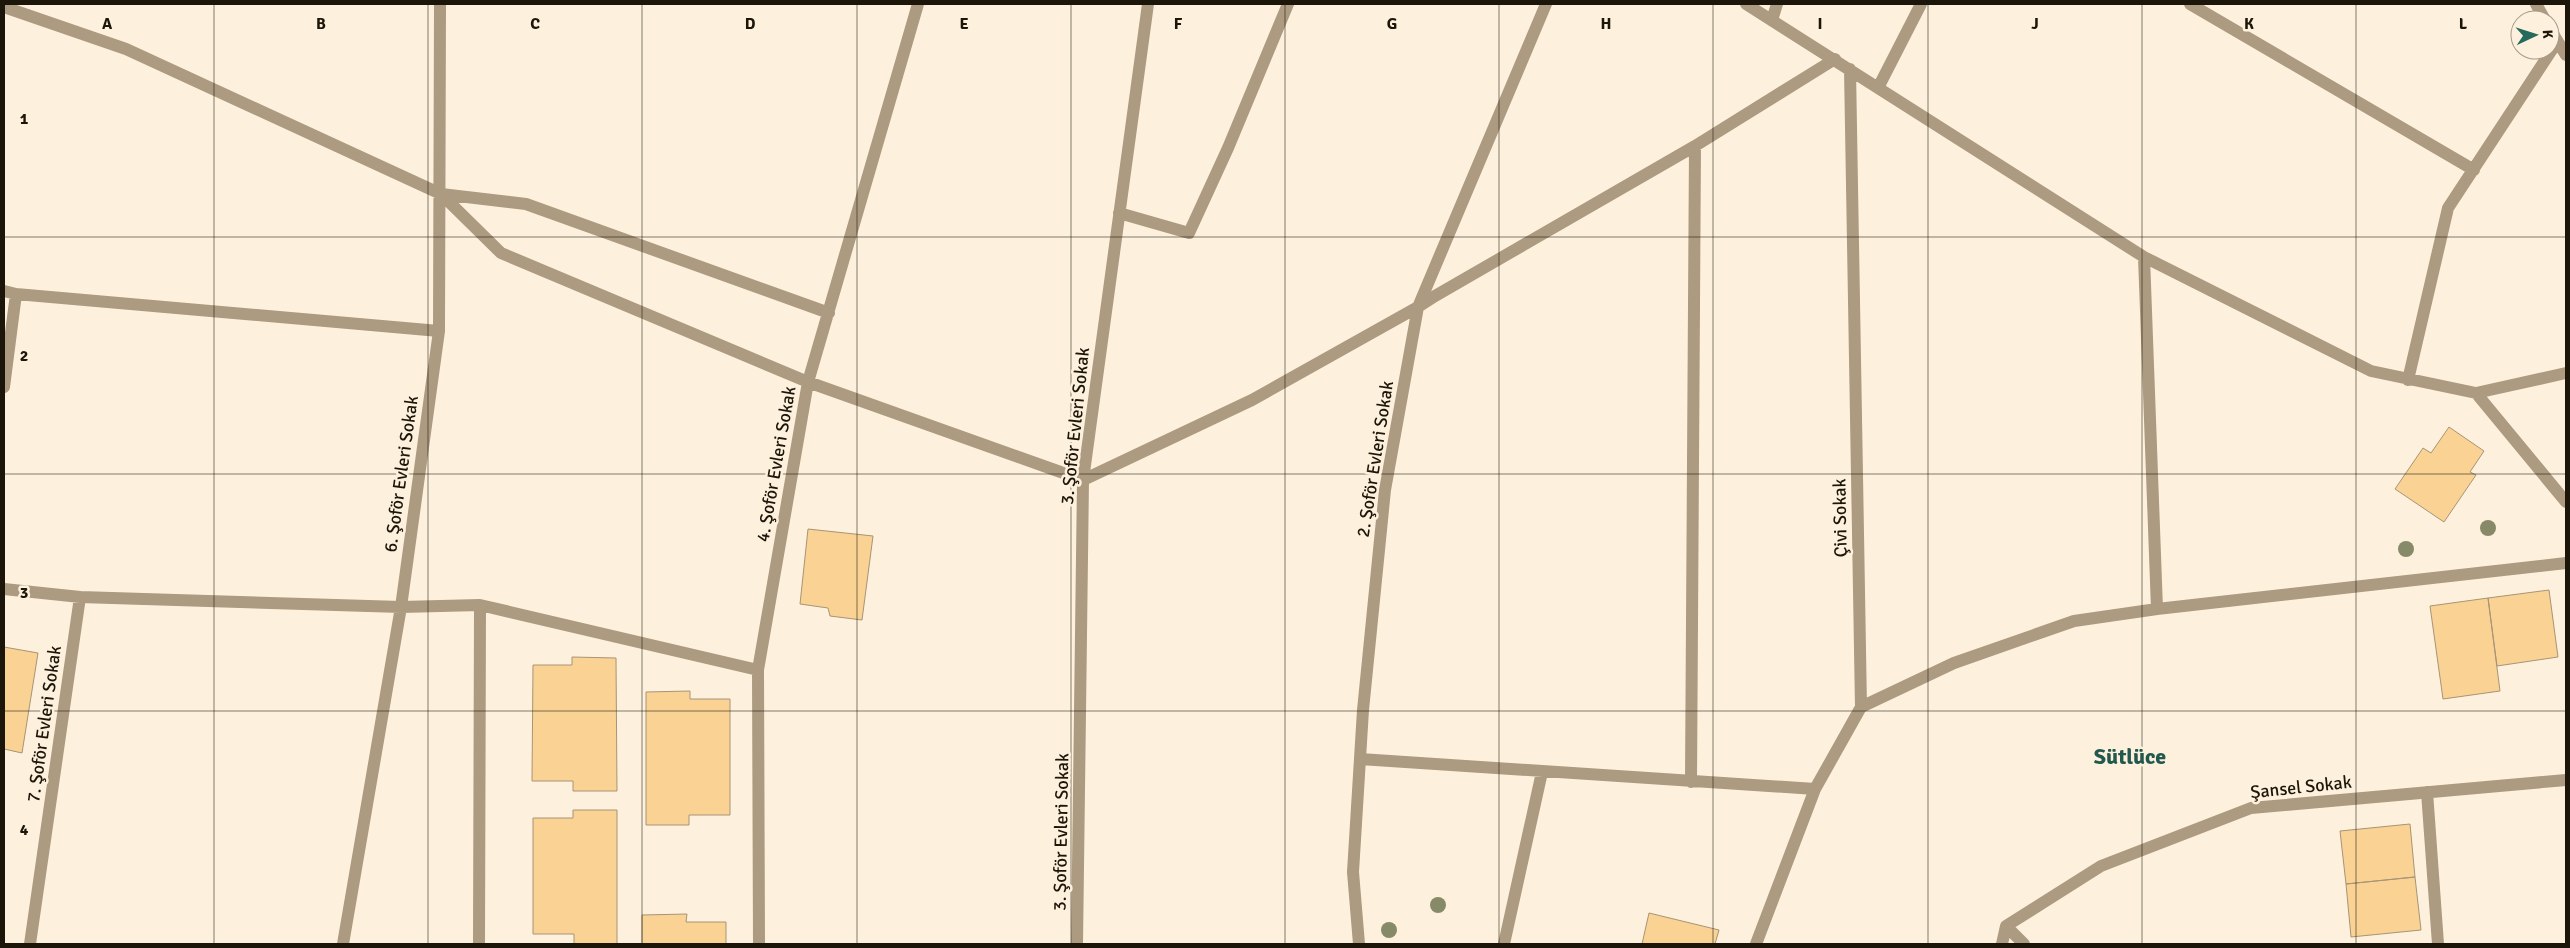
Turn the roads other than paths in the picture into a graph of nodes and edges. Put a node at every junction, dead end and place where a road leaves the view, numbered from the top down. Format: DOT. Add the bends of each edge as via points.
graph roads {
  1 [pos="440,4"];
  2 [pos="918,4"];
  3 [pos="1148,4"];
  4 [pos="1288,4"];
  5 [pos="1546,4"];
  6 [pos="1746,4"];
  7 [pos="1777,4"];
  8 [pos="1922,4"];
  9 [pos="2190,4"];
  10 [pos="4,7"];
  11 [pos="1772,20"];
  12 [pos="1835,59"];
  13 [pos="2545,60"];
  14 [pos="1850,69"];
  15 [pos="1879,86"];
  16 [pos="1695,146"];
  17 [pos="2474,170"];
  18 [pos="441,194"];
  19 [pos="1119,213"];
  20 [pos="2144,257"];
  21 [pos="10,293"];
  22 [pos="1418,307"];
  23 [pos="829,313"];
  24 [pos="439,331"];
  25 [pos="2566,373"];
  26 [pos="2408,380"];
  27 [pos="808,382"];
  28 [pos="4,387"];
  29 [pos="2476,393"];
  30 [pos="1083,480"];
  31 [pos="2566,502"];
  32 [pos="2566,563"];
  33 [pos="4,590"];
  34 [pos="80,597"];
  35 [pos="480,605"];
  36 [pos="401,607"];
  37 [pos="2157,609"];
  38 [pos="758,670"];
  39 [pos="1861,707"];
  40 [pos="1360,760"];
  41 [pos="1542,772"];
  42 [pos="2566,780"];
  43 [pos="1691,782"];
  44 [pos="1815,789"];
  45 [pos="2427,792"];
  46 [pos="2006,926"];
  47 [pos="30,944"];
  48 [pos="342,944"];
  49 [pos="479,944"];
  50 [pos="759,944"];
  51 [pos="1077,944"];
  52 [pos="1359,944"];
  53 [pos="1504,944"];
  54 [pos="1756,944"];
  55 [pos="2002,944"];
  56 [pos="2024,944"];
  57 [pos="2438,944"];
  1 -- 18 [label="street, 6. Şoför Evleri Sokak"];
  2 -- 23 [label="street, 4. Şoför Evleri Sokak"];
  3 -- 19 [label="street, 3. Şoför Evleri Sokak"];
  4 -- 19 [label="street" via="1189,233"];
  5 -- 22 [label="street, 2. Şoför Evleri Sokak"];
  6 -- 11 [label="street"];
  7 -- 11 [label="street"];
  8 -- 15 [label="street"];
  9 -- 17 [label="street"];
  10 -- 18 [label="street" via="126,50"];
  11 -- 12 [label="street"];
  12 -- 14 [label="street"];
  12 -- 16 [label="street"];
  13 -- 17 [label="street"];
  14 -- 15 [label="street"];
  14 -- 39 [label="street, Çivi Sokak"];
  15 -- 20 [label="street"];
  16 -- 22 [label="street"];
  16 -- 43 [label="street"];
  17 -- 26 [label="street" via="2448,208"];
  18 -- 23 [label="street" via="526,204"];
  18 -- 24 [label="street, 6. Şoför Evleri Sokak"];
  18 -- 27 [label="street" via="501,253"];
  19 -- 30 [label="street, 3. Şoför Evleri Sokak"];
  20 -- 26 [label="street" via="2371,371"];
  20 -- 37 [label="street"];
  21 -- 24 [label="street"];
  21 -- 28 [label="street"];
  22 -- 30 [label="street" via="1252,400"];
  22 -- 40 [label="street, 2. Şoför Evleri Sokak" via="1385,490"];
  23 -- 27 [label="street, 4. Şoför Evleri Sokak"];
  24 -- 36 [label="street, 6. Şoför Evleri Sokak"];
  25 -- 29 [label="street"];
  26 -- 29 [label="street"];
  27 -- 30 [label="street"];
  27 -- 38 [label="street, 4. Şoför Evleri Sokak"];
  29 -- 31 [label="street"];
  30 -- 51 [label="street, 3. Şoför Evleri Sokak"];
  32 -- 37 [label="street"];
  33 -- 34 [label="street"];
  34 -- 36 [label="street"];
  34 -- 47 [label="street, 7. Şoför Evleri Sokak"];
  35 -- 36 [label="street"];
  35 -- 38 [label="street"];
  35 -- 49 [label="street"];
  36 -- 48 [label="street, 6. Şoför Evleri Sokak"];
  37 -- 39 [label="street" via="2074,621 1954,663"];
  38 -- 50 [label="street, 4. Şoför Evleri Sokak"];
  39 -- 44 [label="street"];
  40 -- 41 [label="street"];
  40 -- 52 [label="street, 2. Şoför Evleri Sokak" via="1353,872"];
  41 -- 43 [label="street"];
  41 -- 53 [label="street"];
  42 -- 45 [label="street, Şansel Sokak"];
  43 -- 44 [label="street"];
  44 -- 54 [label="street"];
  45 -- 46 [label="street, Şansel Sokak" via="2251,808 2101,866"];
  45 -- 57 [label="street"];
  46 -- 55 [label="street"];
  46 -- 56 [label="street"];
}
